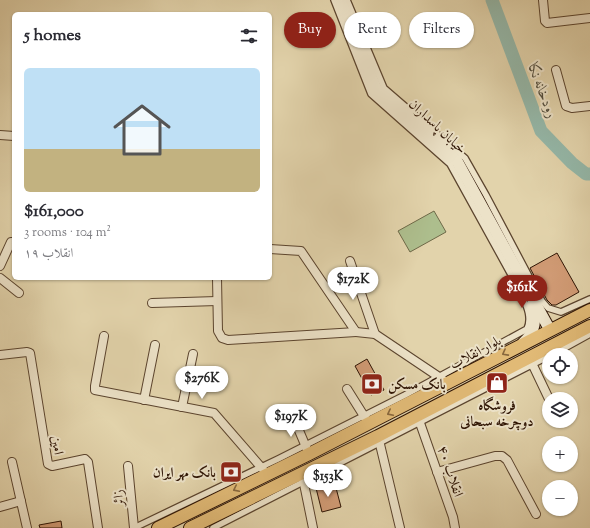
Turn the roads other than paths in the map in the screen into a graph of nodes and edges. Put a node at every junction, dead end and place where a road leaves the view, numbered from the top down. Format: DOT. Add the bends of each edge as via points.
graph roads {
  1 [pos="334,0"];
  2 [pos="340,0"];
  3 [pos="347,0"];
  4 [pos="543,0"];
  5 [pos="590,18"];
  6 [pos="556,70"];
  7 [pos="590,106"];
  8 [pos="0,135"];
  9 [pos="12,136"];
  10 [pos="12,242"];
  11 [pos="272,249"];
  12 [pos="350,261"];
  13 [pos="0,266"];
  14 [pos="0,278"];
  15 [pos="217,280"];
  16 [pos="19,293"];
  17 [pos="531,296"];
  18 [pos="590,298"];
  19 [pos="217,301"];
  20 [pos="152,303"];
  21 [pos="590,310"];
  22 [pos="590,326"];
  23 [pos="550,330"];
  24 [pos="356,332"];
  25 [pos="375,334"];
  26 [pos="590,334"];
  27 [pos="104,336"];
  28 [pos="557,343"];
  29 [pos="522,344"];
  30 [pos="154,345"];
  31 [pos="565,348"];
  32 [pos="193,354"];
  33 [pos="0,355"];
  34 [pos="542,358"];
  35 [pos="531,361"];
  36 [pos="444,379"];
  37 [pos="347,389"];
  38 [pos="546,392"];
  39 [pos="144,400"];
  40 [pos="182,407"];
  41 [pos="292,414"];
  42 [pos="366,420"];
  43 [pos="420,423"];
  44 [pos="379,439"];
  45 [pos="307,450"];
  46 [pos="12,462"];
  47 [pos="128,466"];
  48 [pos="264,471"];
  49 [pos="438,472"];
  50 [pos="303,478"];
  51 [pos="21,501"];
  52 [pos="0,507"];
  53 [pos="536,514"];
  54 [pos="176,524"];
  55 [pos="27,528"];
  56 [pos="98,528"];
  57 [pos="134,528"];
  58 [pos="158,528"];
  59 [pos="190,528"];
  60 [pos="213,528"];
  61 [pos="313,528"];
  62 [pos="400,528"];
  63 [pos="455,528"];
  1 -- 36 [label="street" via="370,94 450,164 520,291 530,318 527,329"];
  2 -- 17 [label="main road, خیابان پاسداران" via="377,90 457,161"];
  3 -- 18 [label="street" via="384,88 465,158 542,301 548,308 560,312"];
  4 -- 5 [label="street" via="547,23"];
  6 -- 7 [label="street" via="566,106"];
  8 -- 9 [label="street"];
  10 -- 13 [label="street"];
  11 -- 24 [label="street" via="301,251"];
  12 -- 25 [label="street"];
  14 -- 16 [label="street"];
  15 -- 19 [label="street"];
  17 -- 23 [label="main road, خیابان پاسداران"];
  17 -- 29 [label="main road" via="535,322 531,335"];
  19 -- 20 [label="street"];
  19 -- 24 [label="street" via="218,331 222,338 228,340"];
  21 -- 23 [label="main road, بلوار انقلاب"];
  22 -- 28 [label="main road, بلوار انقلاب"];
  23 -- 28 [label="main road"];
  23 -- 29 [label="main road, بلوار انقلاب"];
  24 -- 25 [label="street"];
  25 -- 36 [label="street"];
  26 -- 31 [label="street"];
  27 -- 39 [label="street" via="95,390"];
  28 -- 35 [label="main road, بلوار انقلاب"];
  29 -- 36 [label="main road, بلوار انقلاب, one-way"];
  30 -- 39 [label="street"];
  32 -- 40 [label="street"];
  33 -- 56 [label="street, امین" via="30,353 48,464 52,466 85,459 88,462"];
  34 -- 35 [label="street"];
  35 -- 38 [label="street"];
  35 -- 43 [label="street"];
  35 -- 44 [label="main road, بلوار انقلاب"];
  36 -- 42 [label="main road, بلوار انقلاب"];
  37 -- 42 [label="street"];
  39 -- 40 [label="street"];
  40 -- 48 [label="street" via="214,413"];
  41 -- 45 [label="street"];
  42 -- 45 [label="main road, بلوار انقلاب"];
  43 -- 44 [label="street"];
  43 -- 49 [label="street, انقلاب ۴۰"];
  44 -- 50 [label="main road, بلوار انقلاب"];
  44 -- 62 [label="street"];
  45 -- 48 [label="main road, بلوار انقلاب"];
  46 -- 51 [label="street"];
  47 -- 57 [label="street, زائر"];
  48 -- 54 [label="main road, بلوار انقلاب, one-way"];
  48 -- 57 [label="street"];
  49 -- 53 [label="street" via="502,456 507,460"];
  49 -- 63 [label="street, انقلاب ۴۰"];
  50 -- 59 [label="main road, بلوار انقلاب"];
  50 -- 60 [label="street"];
  50 -- 61 [label="street"];
  51 -- 52 [label="street"];
  51 -- 55 [label="street"];
  54 -- 58 [label="main road, بلوار انقلاب"];
}
